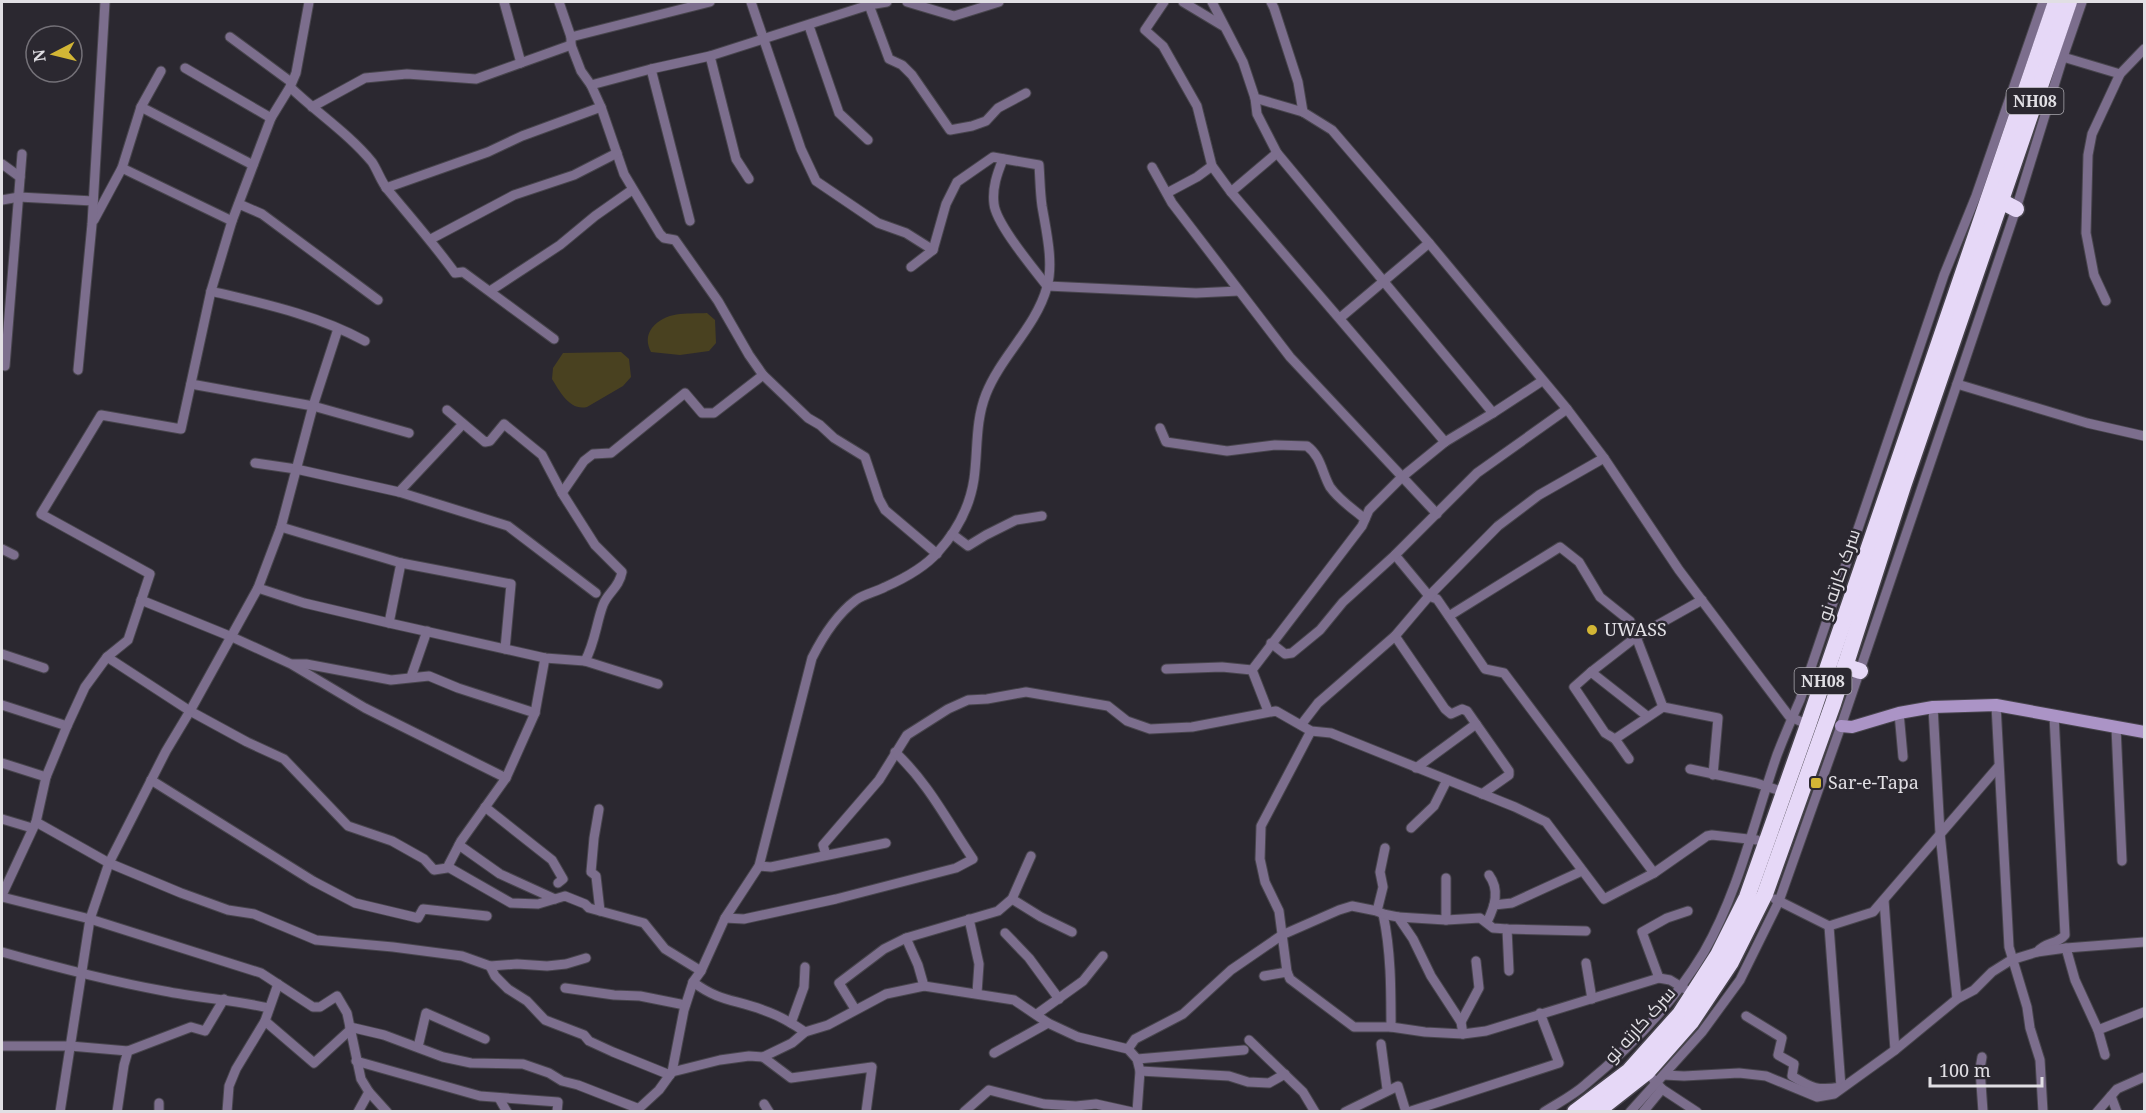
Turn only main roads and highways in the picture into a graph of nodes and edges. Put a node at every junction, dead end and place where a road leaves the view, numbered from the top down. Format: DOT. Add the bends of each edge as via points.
graph roads {
  1 [pos="2056,2"];
  2 [pos="2069,2"];
  3 [pos="1995,202"];
  4 [pos="1956,311"];
  5 [pos="1725,959"];
  6 [pos="1685,1018"];
  7 [pos="1575,1112"];
  8 [pos="1596,1112"];
  1 -- 3 [label="highway, سرک کارته نو / NH08"];
  2 -- 3 [label="highway, NH08"];
  3 -- 4 [label="highway, سرک کارته نو / NH08"];
  4 -- 5 [label="highway, سرک کارته نو / NH08" via="1784,792 1758,840 1747,897"];
  4 -- 5 [label="highway, سرک کارته نو / NH08" via="1852,668 1772,897"];
  5 -- 6 [label="highway, سرک کارته نو / NH08"];
  5 -- 6 [label="highway, سرک کارته نو / NH08" via="1687,991"];
  6 -- 7 [label="highway, سرک کارته نو / NH08" via="1629,1071"];
  6 -- 8 [label="highway, سرک کارته نو / NH08" via="1658,1061 1655,1082"];
}
